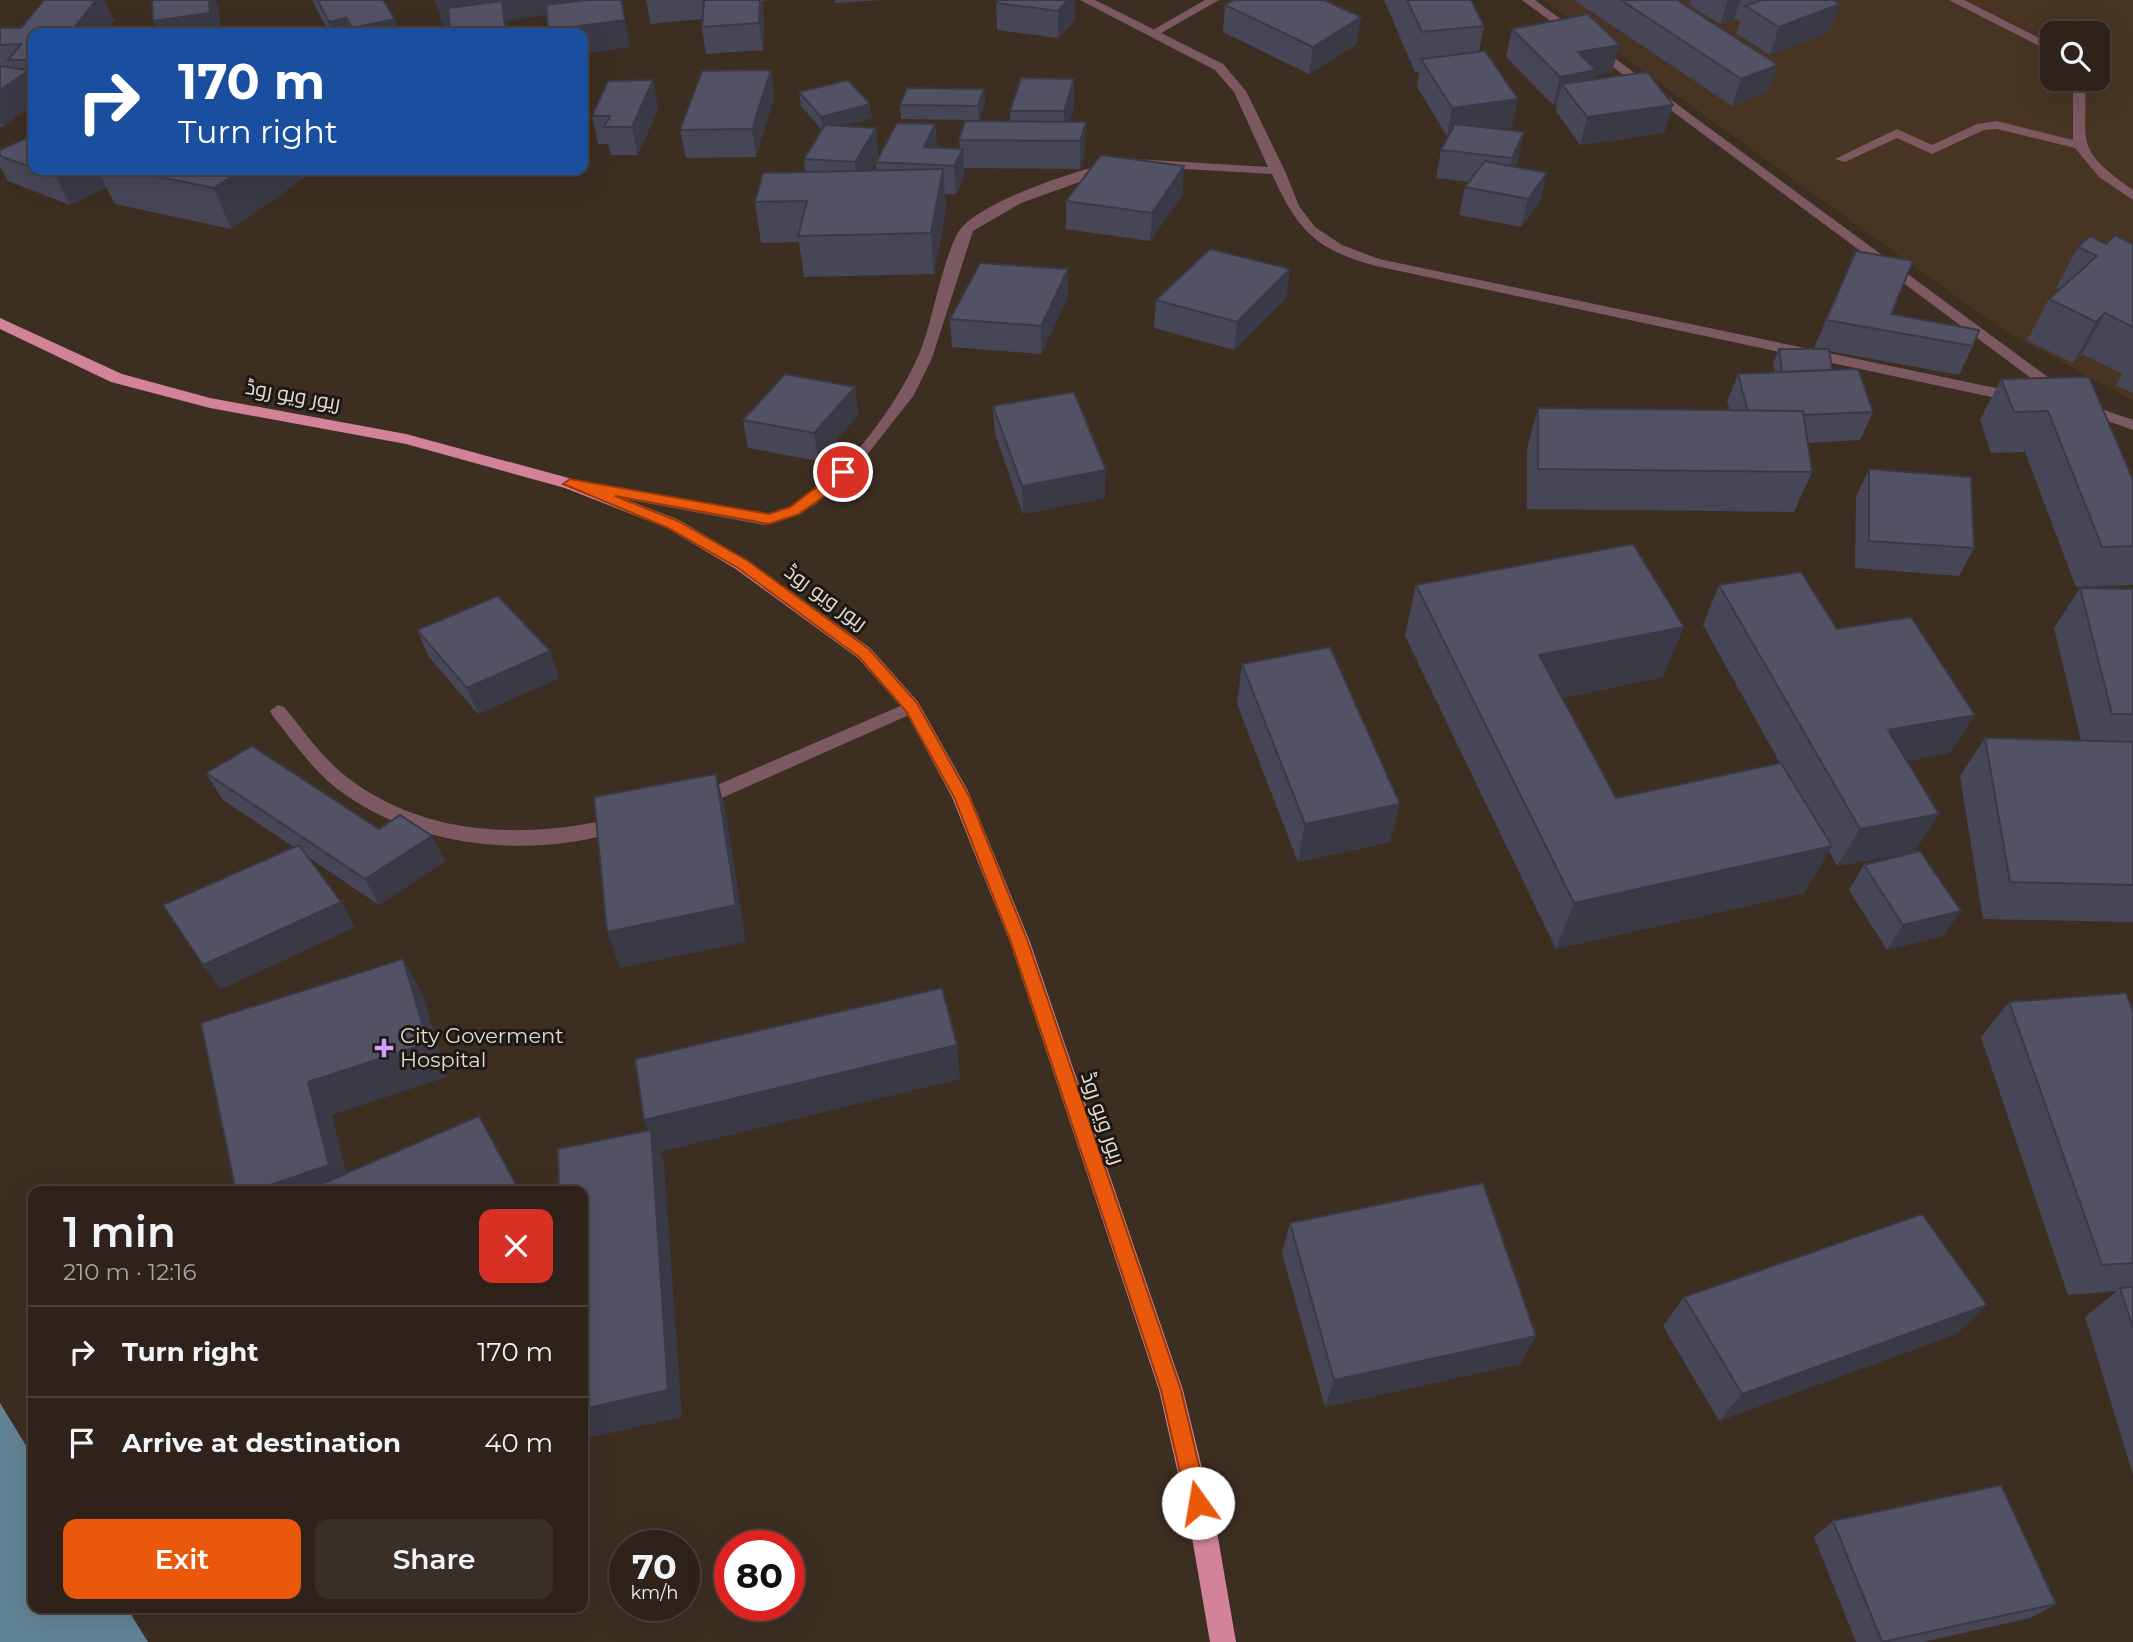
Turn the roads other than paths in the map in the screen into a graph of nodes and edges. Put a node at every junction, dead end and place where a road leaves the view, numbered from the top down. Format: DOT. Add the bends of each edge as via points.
graph roads {
  1 [pos="1087,0"];
  2 [pos="1213,0"];
  3 [pos="1528,0"];
  4 [pos="1955,0"];
  5 [pos="1152,34"];
  6 [pos="2040,43"];
  7 [pos="2078,91"];
  8 [pos="2080,145"];
  9 [pos="1841,159"];
  10 [pos="1279,171"];
  11 [pos="2133,196"];
  12 [pos="0,323"];
  13 [pos="2027,399"];
  14 [pos="2051,402"];
  15 [pos="2076,405"];
  16 [pos="2133,425"];
  17 [pos="570,484"];
  18 [pos="912,707"];
  19 [pos="278,711"];
  20 [pos="682,806"];
  21 [pos="642,818"];
  22 [pos="1223,1642"];
  1 -- 5 [label="street"];
  2 -- 5 [label="street"];
  3 -- 15 [label="street"];
  4 -- 6 [label="street"];
  5 -- 10 [label="street" via="1230,77"];
  7 -- 8 [label="street"];
  8 -- 9 [label="street" via="1997,125 1981,127 1932,150 1898,133"];
  8 -- 11 [label="street" via="2096,169"];
  10 -- 13 [label="street" via="1293,207 1310,230 1337,248 1376,262"];
  10 -- 17 [label="street" via="1125,164 982,218 967,229 958,247 918,375 888,425 827,488 794,510 769,519 748,517"];
  12 -- 17 [label="highway, ریور ویو روڈ" via="117,378 210,403 406,439"];
  14 -- 15 [label="street"];
  15 -- 16 [label="street"];
  17 -- 18 [label="highway, ریور ویو روڈ" via="673,524 743,565 864,653"];
  18 -- 20 [label="street"];
  18 -- 22 [label="highway, ریور ویو روڈ" via="961,796 1020,942 1171,1390 1203,1526"];
  19 -- 21 [label="street" via="340,782 382,809 441,831 494,840 576,834"];
}
